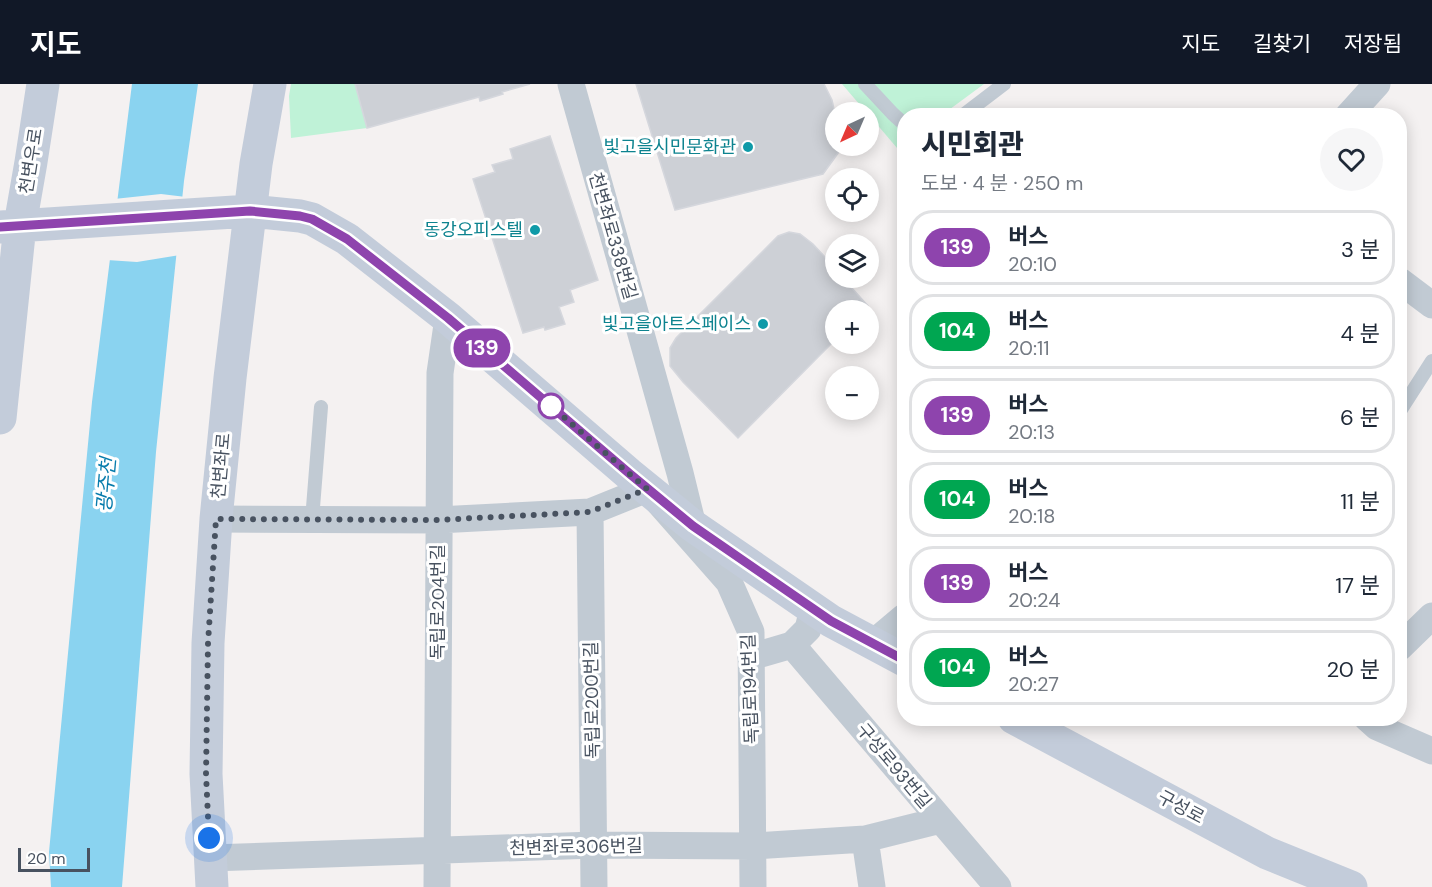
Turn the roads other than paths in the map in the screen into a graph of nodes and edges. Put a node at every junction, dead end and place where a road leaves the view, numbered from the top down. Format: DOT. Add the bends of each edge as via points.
graph roads {
  1 [pos="43,84"];
  2 [pos="270,84"];
  3 [pos="571,84"];
  4 [pos="865,84"];
  5 [pos="1004,84"];
  6 [pos="1377,84"];
  7 [pos="972,108"];
  8 [pos="1355,108"];
  9 [pos="897,118"];
  10 [pos="250,211"];
  11 [pos="10,226"];
  12 [pos="1407,286"];
  13 [pos="1432,305"];
  14 [pos="448,318"];
  15 [pos="1432,361"];
  16 [pos="1407,400"];
  17 [pos="321,407"];
  18 [pos="0,418"];
  19 [pos="647,489"];
  20 [pos="590,512"];
  21 [pos="216,519"];
  22 [pos="312,520"];
  23 [pos="438,520"];
  24 [pos="693,526"];
  25 [pos="813,609"];
  26 [pos="1432,616"];
  27 [pos="897,623"];
  28 [pos="1407,640"];
  29 [pos="873,643"];
  30 [pos="792,645"];
  31 [pos="897,656"];
  32 [pos="751,657"];
  33 [pos="1029,726"];
  34 [pos="1376,726"];
  35 [pos="1432,751"];
  36 [pos="941,820"];
  37 [pos="865,839"];
  38 [pos="594,845"];
  39 [pos="753,846"];
  40 [pos="437,850"];
  41 [pos="211,873"];
  42 [pos="437,887"];
  43 [pos="594,887"];
  44 [pos="753,887"];
  45 [pos="872,887"];
  46 [pos="998,887"];
  47 [pos="1351,887"];
  1 -- 11 [label="street, 천변우로" via="31,162"];
  2 -- 10 [label="street, 천변좌로"];
  3 -- 24 [label="street, 천변좌로338번길"];
  4 -- 9 [label="lane"];
  5 -- 7 [label="lane"];
  6 -- 8 [label="street"];
  10 -- 11 [label="street"];
  10 -- 14 [label="street" via="300,216 330,228"];
  10 -- 21 [label="street, 천변좌로"];
  11 -- 18 [label="street, 천변우로"];
  12 -- 13 [label="street"];
  14 -- 19 [label="street"];
  14 -- 23 [label="street, 독립로204번길" via="440,373"];
  15 -- 16 [label="lane"];
  17 -- 22 [label="lane"];
  19 -- 20 [label="street"];
  19 -- 24 [label="street"];
  19 -- 32 [label="street, 독립로194번길" via="729,582 751,632"];
  20 -- 23 [label="street"];
  20 -- 38 [label="street, 독립로200번길"];
  21 -- 22 [label="street"];
  21 -- 41 [label="street, 천변좌로" via="208,643 206,774"];
  22 -- 23 [label="street"];
  23 -- 40 [label="street, 독립로204번길"];
  24 -- 25 [label="street"];
  25 -- 29 [label="street"];
  25 -- 30 [label="street" via="808,629"];
  26 -- 28 [label="street"];
  27 -- 29 [label="street"];
  29 -- 31 [label="street"];
  30 -- 32 [label="street"];
  30 -- 36 [label="street, 구성로93번길"];
  32 -- 39 [label="street, 독립로194번길"];
  33 -- 47 [label="street, 구성로" via="1267,854"];
  34 -- 35 [label="street"];
  36 -- 37 [label="street, 천변좌로306번길"];
  36 -- 46 [label="street, 구성로93번길"];
  37 -- 39 [label="street, 천변좌로306번길"];
  37 -- 45 [label="street"];
  38 -- 39 [label="street, 천변좌로306번길"];
  38 -- 40 [label="street, 천변좌로306번길"];
  38 -- 43 [label="street, 독립로200번길"];
  39 -- 44 [label="street, 독립로194번길"];
  40 -- 41 [label="street, 천변좌로306번길"];
  40 -- 42 [label="street, 독립로204번길"];
}
